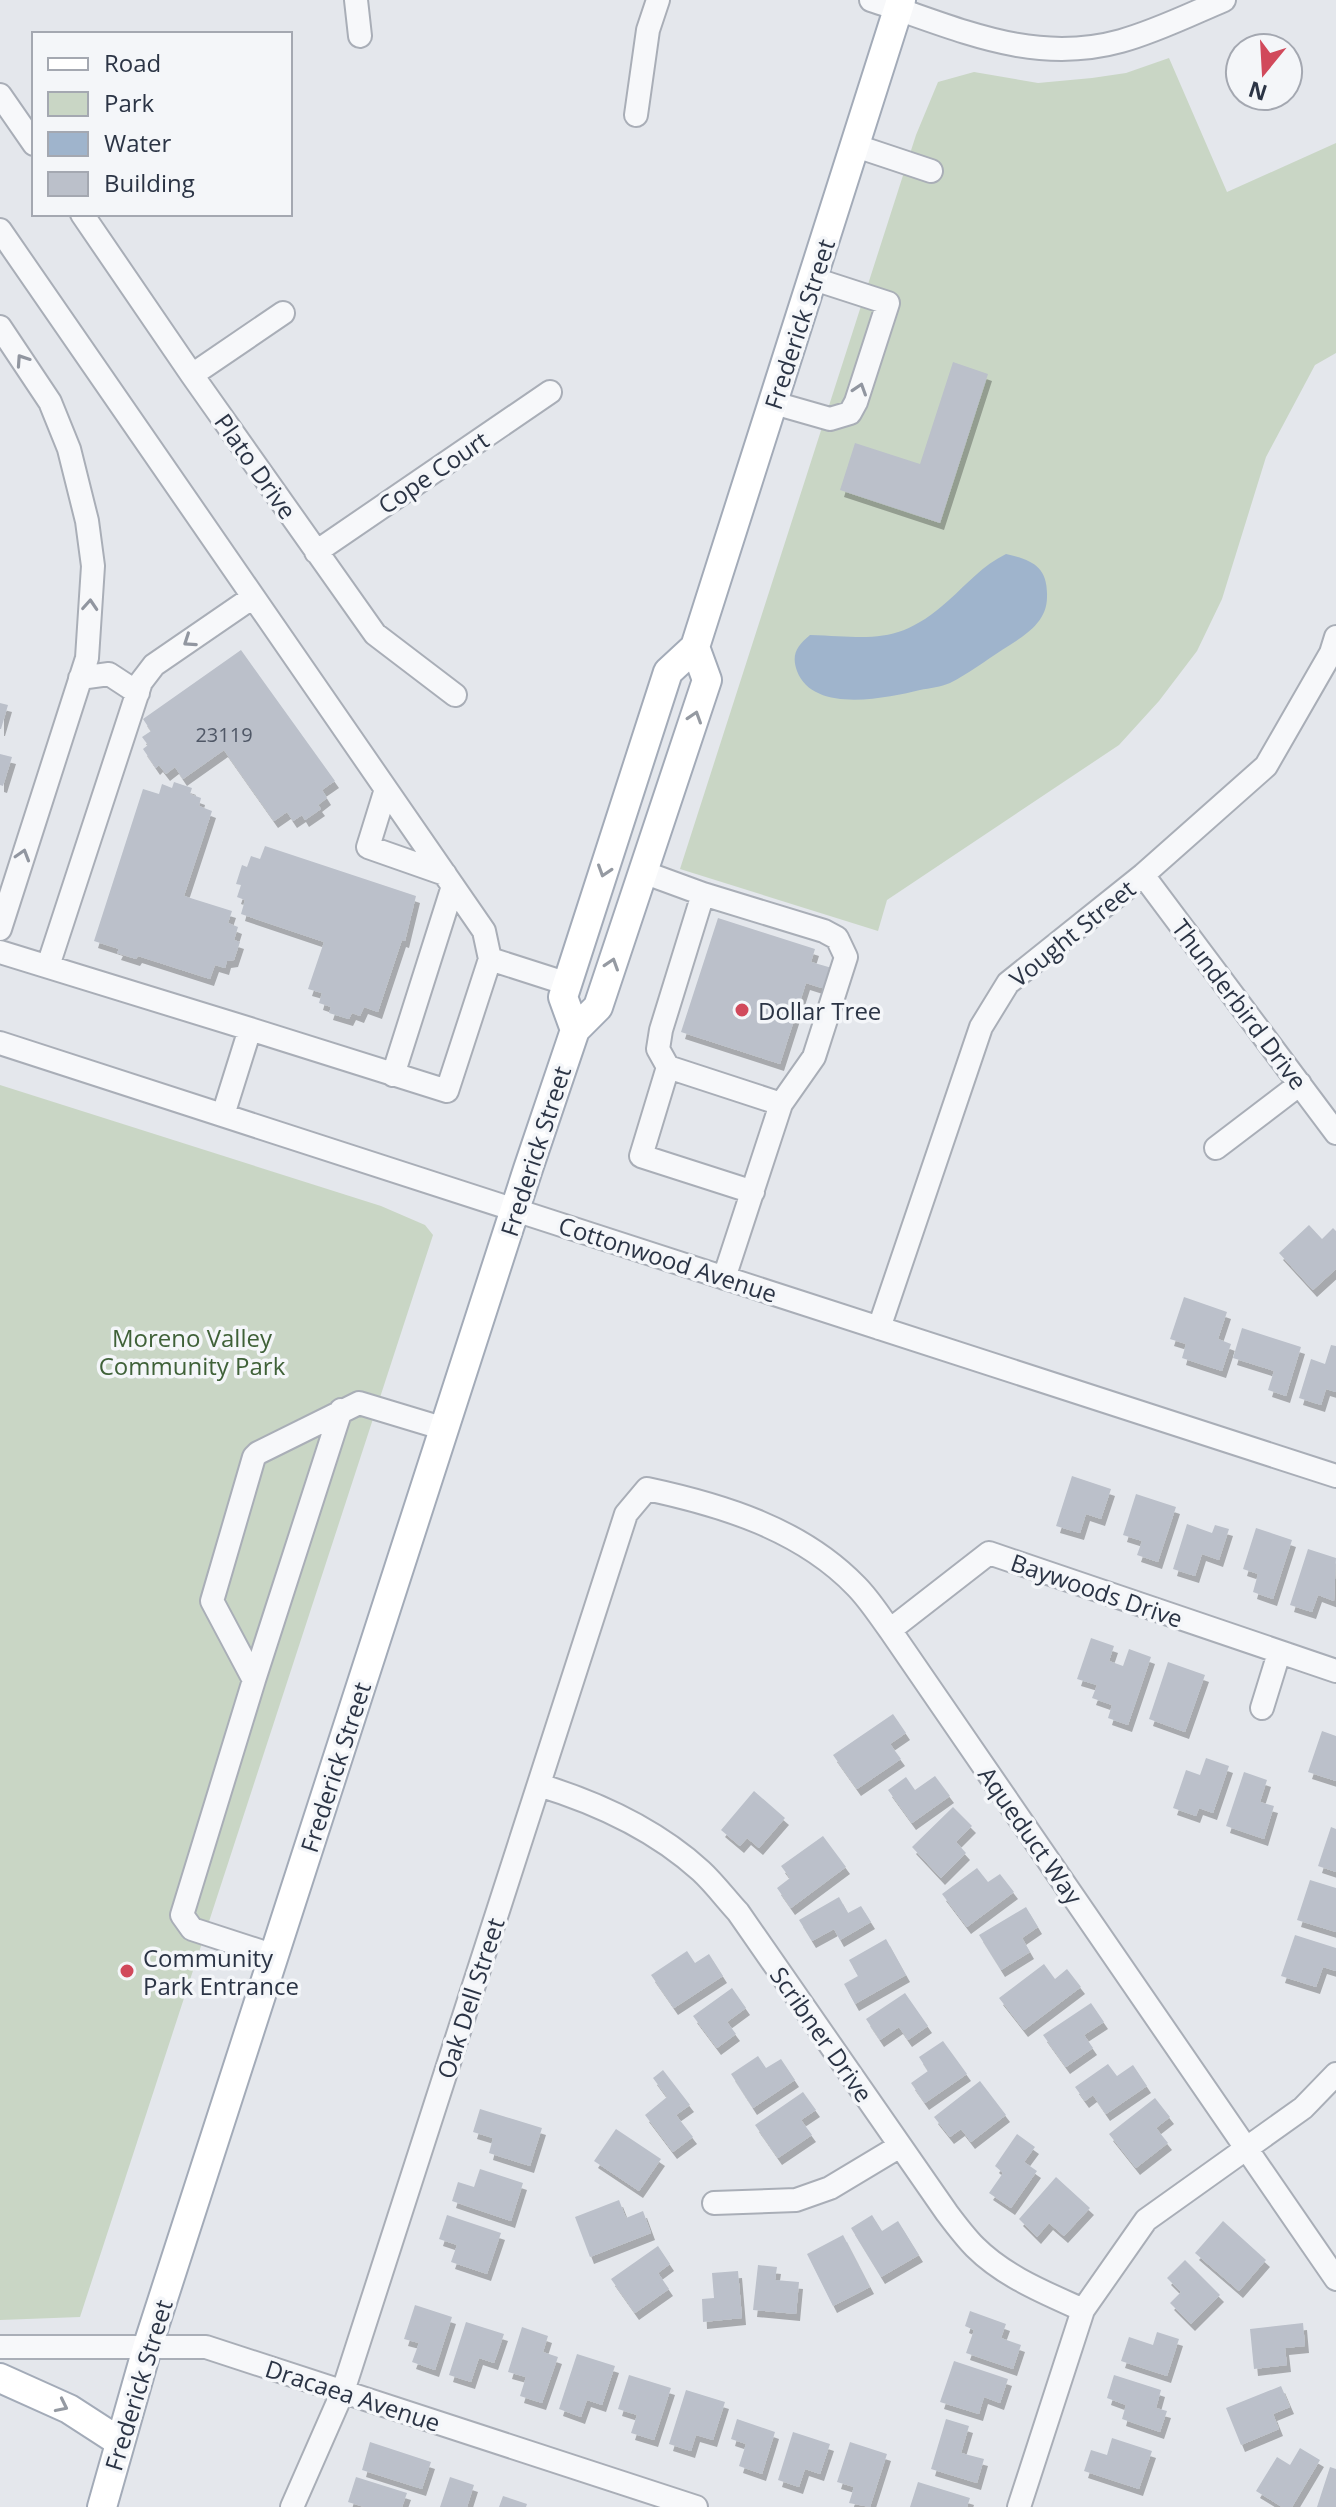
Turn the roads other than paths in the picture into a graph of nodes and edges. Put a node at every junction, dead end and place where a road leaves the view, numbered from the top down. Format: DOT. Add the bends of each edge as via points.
graph roads {
  1 [pos="356,0"];
  2 [pos="658,0"];
  3 [pos="871,0"];
  4 [pos="1224,0"];
  5 [pos="900,4"];
  6 [pos="360,36"];
  7 [pos="0,95"];
  8 [pos="636,115"];
  9 [pos="32,141"];
  10 [pos="856,146"];
  11 [pos="931,171"];
  12 [pos="83,216"];
  13 [pos="0,230"];
  14 [pos="814,279"];
  15 [pos="283,313"];
  16 [pos="0,327"];
  17 [pos="192,375"];
  18 [pos="550,392"];
  19 [pos="774,403"];
  20 [pos="316,552"];
  21 [pos="253,597"];
  22 [pos="1336,637"];
  23 [pos="695,647"];
  24 [pos="80,678"];
  25 [pos="138,693"];
  26 [pos="455,695"];
  27 [pos="648,735"];
  28 [pos="386,789"];
  29 [pos="643,872"];
  30 [pos="1143,875"];
  31 [pos="449,880"];
  32 [pos="703,894"];
  33 [pos="0,929"];
  34 [pos="0,952"];
  35 [pos="490,959"];
  36 [pos="48,966"];
  37 [pos="568,984"];
  38 [pos="250,1029"];
  39 [pos="575,1030"];
  40 [pos="0,1043"];
  41 [pos="668,1067"];
  42 [pos="393,1075"];
  43 [pos="1300,1084"];
  44 [pos="781,1104"];
  45 [pos="223,1115"];
  46 [pos="1336,1133"];
  47 [pos="1216,1148"];
  48 [pos="753,1192"];
  49 [pos="515,1209"];
  50 [pos="724,1278"];
  51 [pos="879,1328"];
  52 [pos="341,1410"];
  53 [pos="445,1429"];
  54 [pos="1336,1476"];
  55 [pos="647,1489"];
  56 [pos="890,1630"];
  57 [pos="1279,1653"];
  58 [pos="1336,1671"];
  59 [pos="254,1680"];
  60 [pos="1262,1708"];
  61 [pos="539,1785"];
  62 [pos="275,1956"];
  63 [pos="1336,2074"];
  64 [pos="900,2146"];
  65 [pos="1248,2149"];
  66 [pos="714,2203"];
  67 [pos="1336,2279"];
  68 [pos="1083,2310"];
  69 [pos="148,2345"];
  70 [pos="0,2347"];
  71 [pos="0,2378"];
  72 [pos="343,2391"];
  73 [pos="120,2442"];
  74 [pos="102,2507"];
  75 [pos="292,2507"];
  76 [pos="696,2507"];
  77 [pos="1019,2507"];
  1 -- 6 [label="street"];
  2 -- 8 [label="street" via="648,30"];
  3 -- 5 [label="street"];
  4 -- 5 [label="street" via="1136,37 1062,50 1009,45"];
  5 -- 10 [label="main road, Frederick Street"];
  7 -- 9 [label="street"];
  10 -- 11 [label="street"];
  10 -- 14 [label="main road, Frederick Street"];
  12 -- 17 [label="street, Plato Drive"];
  13 -- 21 [label="street"];
  14 -- 19 [label="main road, Frederick Street"];
  19 -- 14 [label="street, one-way" via="830,419 850,413 888,303"];
  15 -- 17 [label="street"];
  24 -- 16 [label="street, one-way" via="87,658 93,566 87,521 69,449 50,402"];
  17 -- 20 [label="street, Plato Drive"];
  18 -- 20 [label="street, Cope Court"];
  19 -- 23 [label="main road, Frederick Street"];
  20 -- 26 [label="street, Plato Drive" via="375,634"];
  21 -- 25 [label="street, one-way" via="154,665"];
  21 -- 28 [label="street"];
  22 -- 30 [label="street, Vought Street" via="1266,766"];
  23 -- 27 [label="main road, Frederick Street" via="668,672"];
  29 -- 23 [label="main road, Frederick Street, one-way" via="707,680"];
  24 -- 25 [label="street" via="109,674"];
  33 -- 24 [label="street, one-way"];
  25 -- 36 [label="street"];
  27 -- 29 [label="main road" via="655,764 632,858"];
  27 -- 37 [label="main road, Frederick Street, one-way"];
  28 -- 31 [label="street"];
  28 -- 31 [label="street" via="368,847"];
  29 -- 32 [label="street"];
  39 -- 29 [label="main road, Frederick Street, one-way" via="598,1007"];
  30 -- 43 [label="street, Thunderbird Drive"];
  30 -- 51 [label="street, Vought Street" via="1008,983 981,1027"];
  31 -- 35 [label="street" via="484,931"];
  31 -- 42 [label="street"];
  32 -- 41 [label="street" via="659,1038 658,1049"];
  32 -- 44 [label="street" via="824,931 843,947 846,957 814,1057"];
  34 -- 36 [label="street"];
  35 -- 37 [label="street"];
  35 -- 42 [label="street" via="447,1091"];
  36 -- 38 [label="street"];
  37 -- 39 [label="main road, Frederick Street" via="563,997"];
  38 -- 42 [label="street"];
  38 -- 45 [label="street"];
  39 -- 49 [label="main road, Frederick Street"];
  40 -- 45 [label="street, Cottonwood Avenue"];
  41 -- 44 [label="street"];
  41 -- 48 [label="street" via="641,1156"];
  43 -- 46 [label="street, Thunderbird Drive"];
  43 -- 47 [label="street"];
  44 -- 48 [label="street"];
  45 -- 49 [label="street, Cottonwood Avenue"];
  48 -- 50 [label="street"];
  49 -- 50 [label="street, Cottonwood Avenue"];
  49 -- 53 [label="main road, Frederick Street"];
  50 -- 51 [label="street, Cottonwood Avenue"];
  51 -- 54 [label="street, Cottonwood Avenue"];
  52 -- 53 [label="street" via="359,1403"];
  52 -- 59 [label="street"];
  52 -- 59 [label="street" via="254,1457 212,1601"];
  53 -- 62 [label="main road, Frederick Street"];
  55 -- 56 [label="street, Aqueduct Way" via="693,1499 802,1542 857,1587"];
  55 -- 61 [label="street, Oak Dell Street" via="626,1514"];
  56 -- 57 [label="street, Baywoods Drive" via="989,1553"];
  56 -- 65 [label="street, Aqueduct Way"];
  57 -- 58 [label="street, Baywoods Drive"];
  57 -- 60 [label="street"];
  59 -- 62 [label="street" via="182,1915 192,1929"];
  61 -- 64 [label="street, Scribner Drive" via="616,1813 701,1871 738,1912"];
  61 -- 72 [label="street, Oak Dell Street"];
  62 -- 69 [label="main road, Frederick Street"];
  63 -- 65 [label="street" via="1303,2108"];
  64 -- 66 [label="street" via="830,2188 796,2200"];
  64 -- 68 [label="street, Scribner Drive" via="976,2248 1038,2290"];
  65 -- 67 [label="street, Aqueduct Way"];
  65 -- 68 [label="street" via="1146,2220"];
  68 -- 77 [label="street"];
  69 -- 70 [label="street, Dracaea Avenue"];
  69 -- 72 [label="street, Dracaea Avenue" via="206,2347"];
  69 -- 73 [label="main road, Frederick Street"];
  71 -- 73 [label="main road, one-way" via="69,2409"];
  72 -- 75 [label="street, Oak Dell Street"];
  72 -- 76 [label="street, Dracaea Avenue"];
  73 -- 74 [label="main road, Frederick Street"];
}
